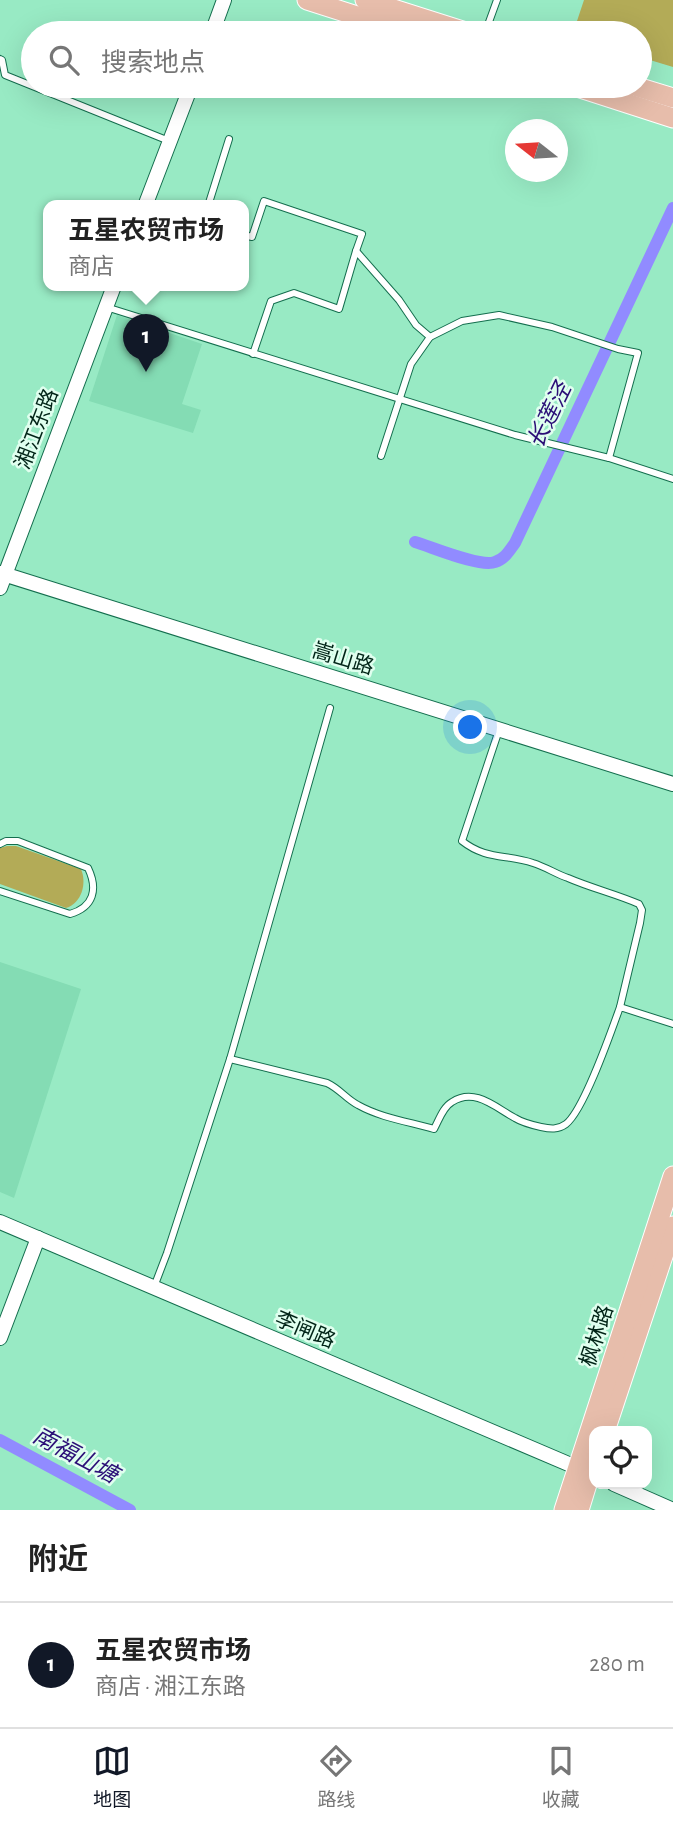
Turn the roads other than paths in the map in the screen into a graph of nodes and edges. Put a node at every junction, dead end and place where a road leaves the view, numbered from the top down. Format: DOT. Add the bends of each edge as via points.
graph roads {
  1 [pos="224,0"];
  2 [pos="307,0"];
  3 [pos="365,0"];
  4 [pos="497,0"];
  5 [pos="216,21"];
  6 [pos="373,21"];
  7 [pos="431,21"];
  8 [pos="489,21"];
  9 [pos="0,59"];
  10 [pos="21,82"];
  11 [pos="652,92"];
  12 [pos="61,98"];
  13 [pos="186,98"];
  14 [pos="611,98"];
  15 [pos="673,98"];
  16 [pos="673,118"];
  17 [pos="229,139"];
  18 [pos="169,142"];
  19 [pos="147,200"];
  20 [pos="210,200"];
  21 [pos="249,236"];
  22 [pos="356,251"];
  23 [pos="112,291"];
  24 [pos="106,307"];
  25 [pos="430,337"];
  26 [pos="253,354"];
  27 [pos="399,399"];
  28 [pos="381,456"];
  29 [pos="609,458"];
  30 [pos="673,479"];
  31 [pos="1,579"];
  32 [pos="330,708"];
  33 [pos="499,730"];
  34 [pos="673,785"];
  35 [pos="0,844"];
  36 [pos="0,891"];
  37 [pos="620,1007"];
  38 [pos="673,1024"];
  39 [pos="230,1059"];
  40 [pos="673,1176"];
  41 [pos="0,1222"];
  42 [pos="673,1226"];
  43 [pos="38,1238"];
  44 [pos="153,1288"];
  45 [pos="0,1338"];
  46 [pos="602,1426"];
  47 [pos="607,1426"];
  48 [pos="589,1470"];
  49 [pos="625,1489"];
  50 [pos="564,1510"];
  51 [pos="579,1510"];
  52 [pos="673,1510"];
  1 -- 5 [label="street"];
  2 -- 6 [label="main road"];
  3 -- 7 [label="main road"];
  4 -- 8 [label="lane"];
  9 -- 10 [label="lane" via="5,75"];
  11 -- 15 [label="main road"];
  12 -- 18 [label="lane"];
  13 -- 18 [label="street"];
  14 -- 16 [label="main road"];
  17 -- 20 [label="lane"];
  18 -- 19 [label="street"];
  21 -- 22 [label="lane" via="264,201 362,234"];
  22 -- 25 [label="lane"];
  22 -- 26 [label="lane" via="339,309 293,293 271,302"];
  23 -- 24 [label="street, 湘江东路"];
  24 -- 26 [label="lane"];
  24 -- 31 [label="street, 湘江东路"];
  25 -- 27 [label="lane" via="411,364"];
  25 -- 29 [label="lane" via="462,321 499,315 638,353"];
  26 -- 27 [label="lane"];
  27 -- 28 [label="lane"];
  27 -- 29 [label="lane"];
  29 -- 30 [label="lane"];
  31 -- 33 [label="street, 嵩山路"];
  32 -- 39 [label="lane"];
  33 -- 34 [label="street, 嵩山路"];
  33 -- 37 [label="lane" via="462,841 473,850 532,862 639,904 640,923"];
  35 -- 36 [label="lane" via="18,841 88,868 93,885 88,904 70,914"];
  37 -- 38 [label="lane"];
  37 -- 39 [label="lane" via="576,1112 556,1129 531,1125 470,1097 451,1102 434,1129 373,1112 327,1083"];
  39 -- 44 [label="lane"];
  40 -- 46 [label="main road, 枫林路"];
  41 -- 43 [label="street, 李闸路"];
  42 -- 47 [label="main road, 枫林路"];
  43 -- 44 [label="street, 李闸路"];
  43 -- 45 [label="street"];
  44 -- 48 [label="street, 李闸路"];
  48 -- 50 [label="main road, 枫林路"];
  48 -- 51 [label="main road, 枫林路"];
  49 -- 52 [label="street"];
}
